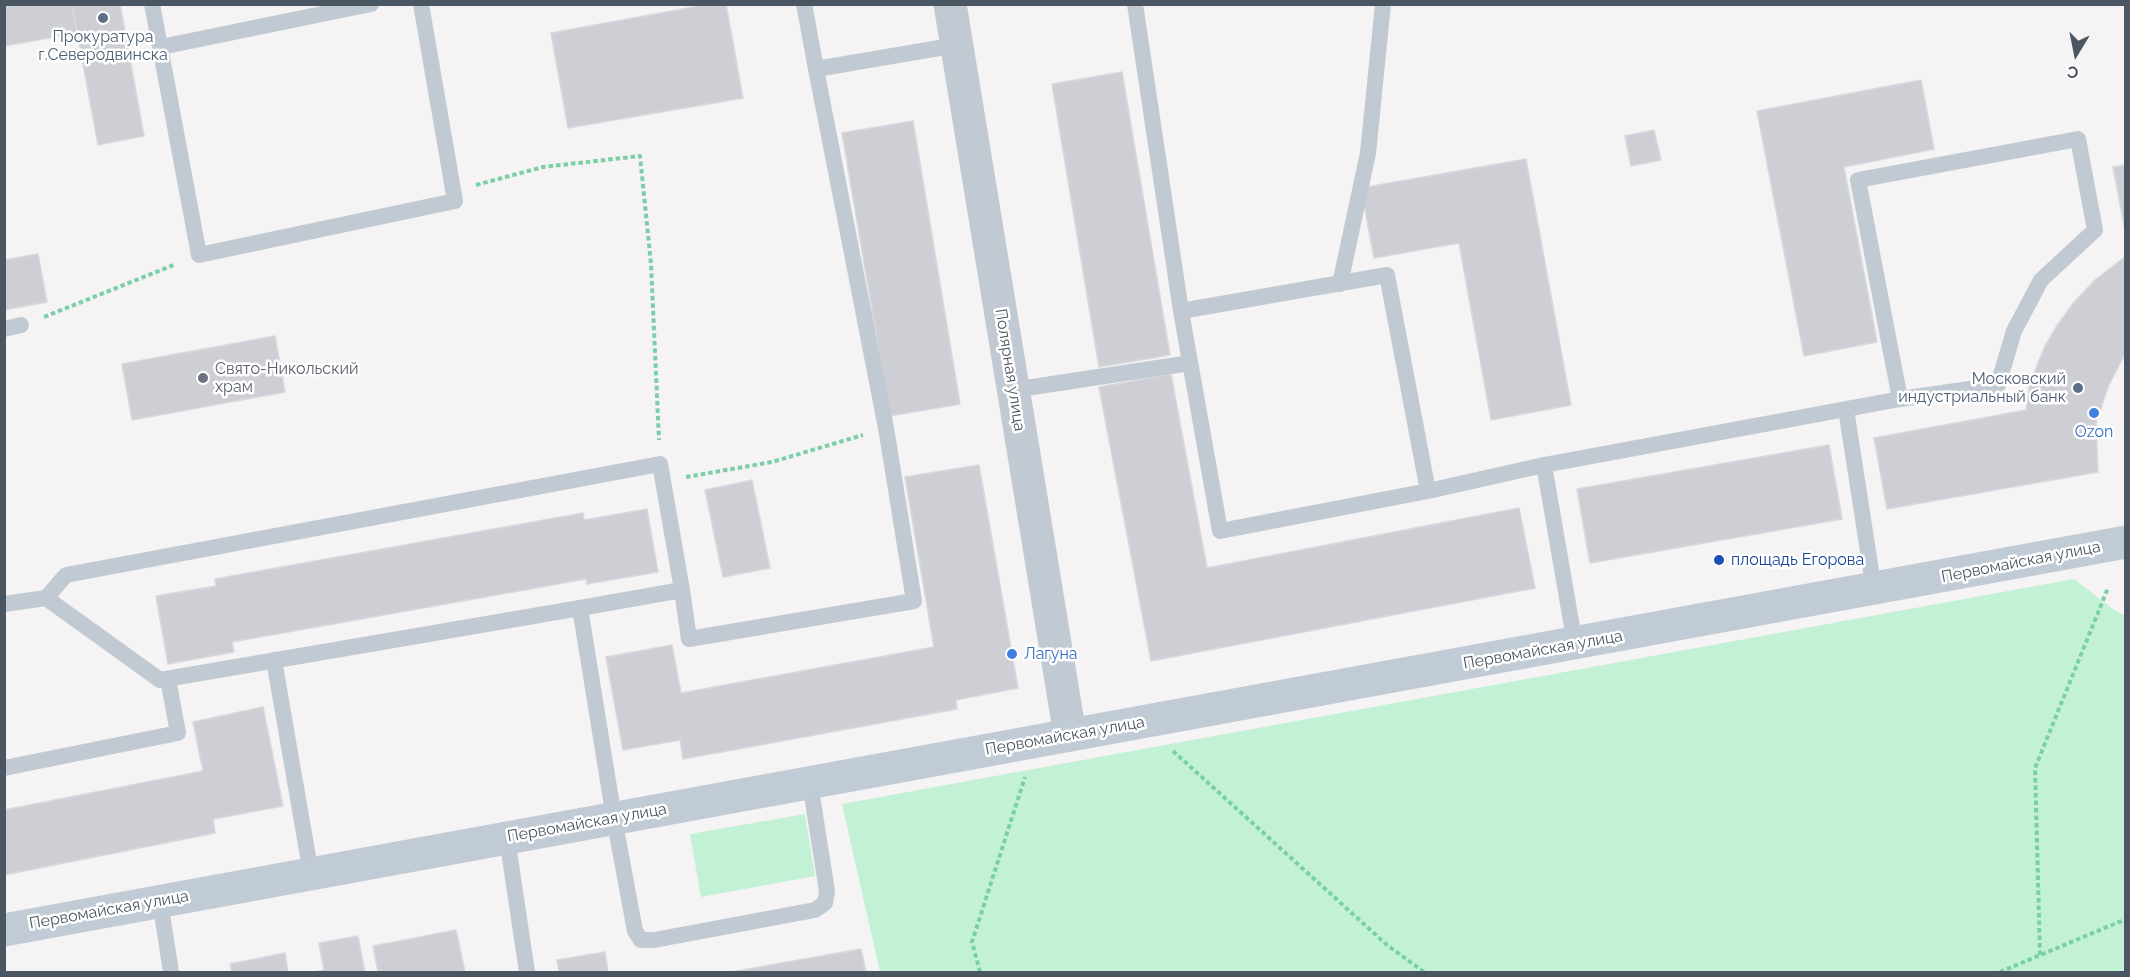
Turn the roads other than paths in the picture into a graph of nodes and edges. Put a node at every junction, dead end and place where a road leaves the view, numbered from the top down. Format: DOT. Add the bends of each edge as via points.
graph roads {
  1 [pos="152,4"];
  2 [pos="371,4"];
  3 [pos="421,4"];
  4 [pos="804,4"];
  5 [pos="950,4"];
  6 [pos="1135,4"];
  7 [pos="1383,4"];
  8 [pos="957,45"];
  9 [pos="160,47"];
  10 [pos="816,69"];
  11 [pos="1340,284"];
  12 [pos="1181,310"];
  13 [pos="1190,363"];
  14 [pos="1013,390"];
  15 [pos="1900,399"];
  16 [pos="1846,409"];
  17 [pos="1544,465"];
  18 [pos="1428,491"];
  19 [pos="2126,542"];
  20 [pos="682,590"];
  21 [pos="1874,590"];
  22 [pos="46,598"];
  23 [pos="4,604"];
  24 [pos="580,608"];
  25 [pos="1575,644"];
  26 [pos="274,660"];
  27 [pos="168,679"];
  28 [pos="1070,735"];
  29 [pos="4,768"];
  30 [pos="810,783"];
  31 [pos="614,819"];
  32 [pos="507,838"];
  33 [pos="311,874"];
  34 [pos="160,901"];
  35 [pos="4,930"];
  36 [pos="171,972"];
  37 [pos="527,972"];
  1 -- 9 [label="lane"];
  2 -- 9 [label="lane"];
  3 -- 9 [label="lane" via="456,201 199,255"];
  4 -- 10 [label="lane"];
  5 -- 8 [label="street, Полярная улица"];
  6 -- 12 [label="lane"];
  7 -- 11 [label="lane" via="1368,153"];
  8 -- 10 [label="lane"];
  8 -- 14 [label="street, Полярная улица"];
  10 -- 20 [label="lane" via="886,428 914,601 689,639"];
  11 -- 12 [label="lane"];
  11 -- 18 [label="lane" via="1387,275"];
  12 -- 13 [label="lane"];
  13 -- 14 [label="lane"];
  13 -- 18 [label="lane" via="1220,531"];
  14 -- 28 [label="street, Полярная улица"];
  15 -- 15 [label="lane" via="1858,180 2078,139 2096,230 2041,280 2014,331 1998,385"];
  15 -- 16 [label="lane"];
  16 -- 17 [label="lane"];
  16 -- 21 [label="lane"];
  17 -- 18 [label="lane"];
  17 -- 25 [label="lane"];
  19 -- 21 [label="street, Первомайская улица"];
  20 -- 22 [label="lane" via="661,472 66,575"];
  20 -- 24 [label="lane"];
  21 -- 25 [label="street, Первомайская улица"];
  22 -- 23 [label="lane"];
  22 -- 27 [label="lane" via="160,680"];
  24 -- 26 [label="lane"];
  24 -- 31 [label="lane"];
  25 -- 28 [label="street, Первомайская улица"];
  26 -- 27 [label="lane"];
  26 -- 33 [label="lane"];
  27 -- 29 [label="lane" via="178,733"];
  28 -- 30 [label="street, Первомайская улица"];
  30 -- 31 [label="street, Первомайская улица"];
  30 -- 31 [label="lane" via="827,891 825,903 815,910 654,940 641,940 635,931"];
  31 -- 32 [label="street, Первомайская улица"];
  32 -- 33 [label="street, Первомайская улица"];
  32 -- 37 [label="lane"];
  33 -- 34 [label="street, Первомайская улица"];
  34 -- 35 [label="street, Первомайская улица"];
  34 -- 36 [label="lane"];
}
